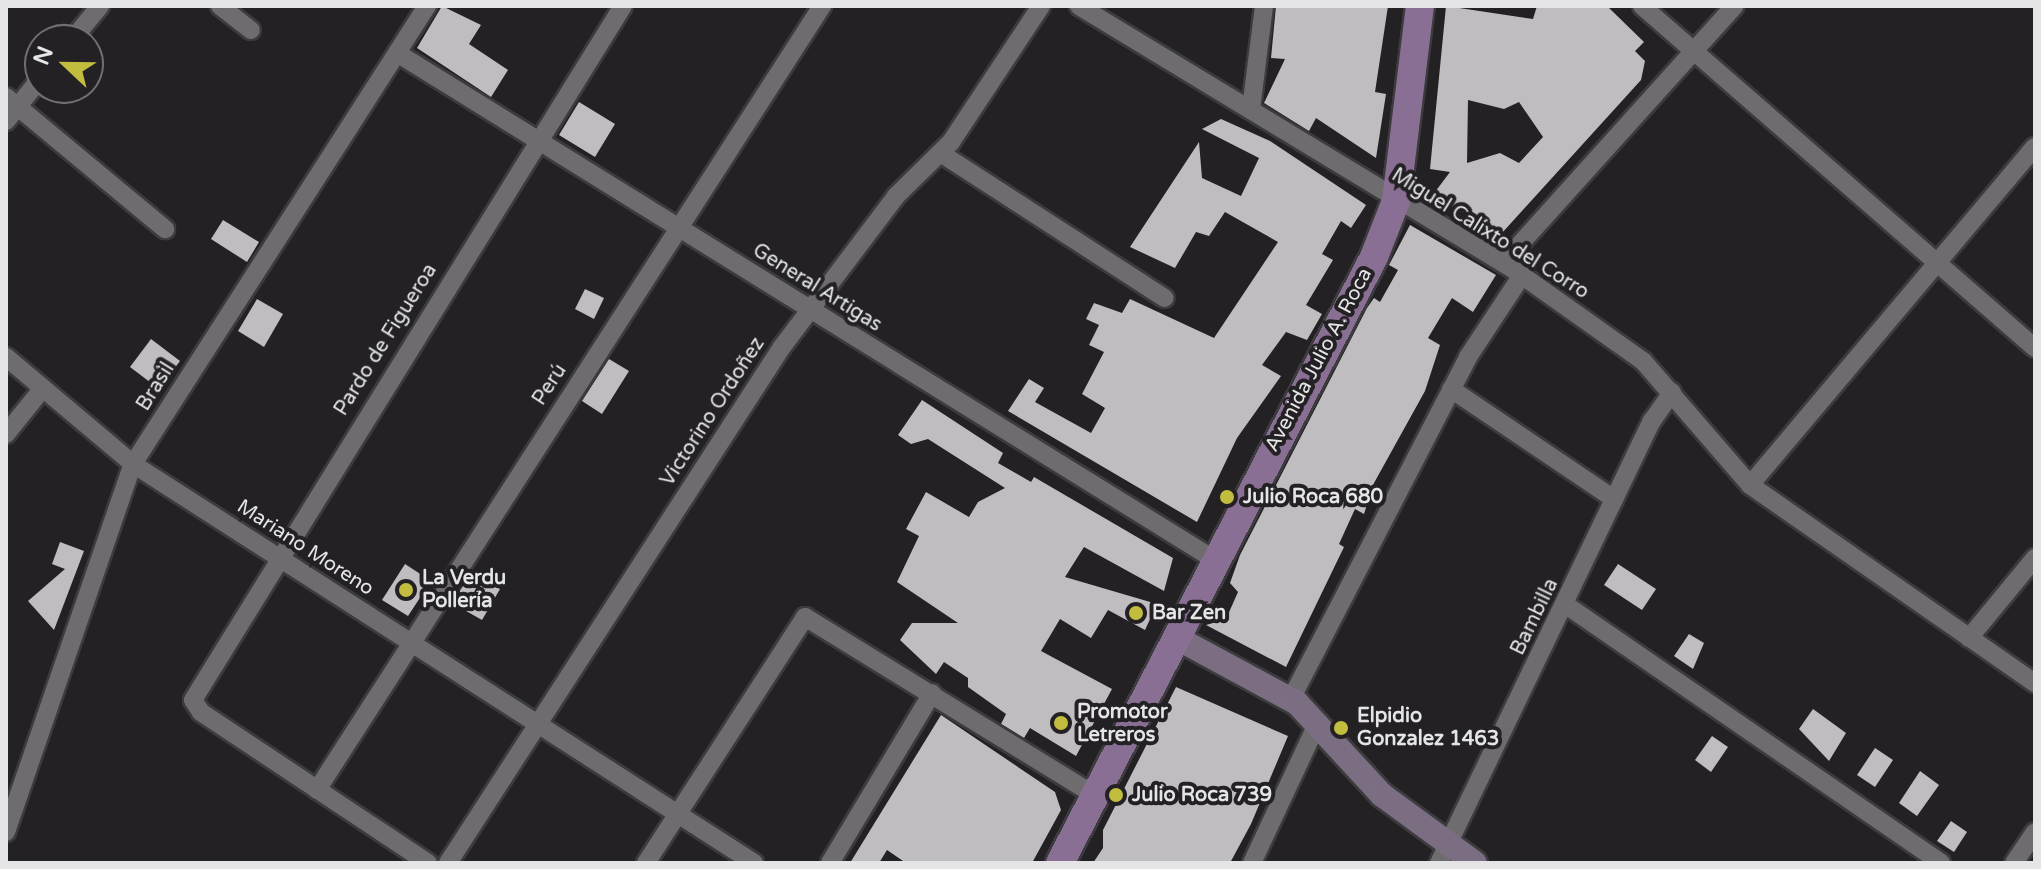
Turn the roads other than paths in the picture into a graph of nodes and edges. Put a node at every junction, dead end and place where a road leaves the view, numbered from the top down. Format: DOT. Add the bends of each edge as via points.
graph roads {
  1 [pos="100,6"];
  2 [pos="220,6"];
  3 [pos="427,6"];
  4 [pos="623,6"];
  5 [pos="822,6"];
  6 [pos="1041,6"];
  7 [pos="1079,6"];
  8 [pos="1264,6"];
  9 [pos="1420,6"];
  10 [pos="1642,6"];
  11 [pos="1734,6"];
  12 [pos="85,24"];
  13 [pos="251,30"];
  14 [pos="1694,50"];
  15 [pos="397,53"];
  16 [pos="10,108"];
  17 [pos="1251,109"];
  18 [pos="536,139"];
  19 [pos="2035,147"];
  20 [pos="942,154"];
  21 [pos="1396,201"];
  22 [pos="679,227"];
  23 [pos="165,229"];
  24 [pos="1937,262"];
  25 [pos="1503,263"];
  26 [pos="1522,275"];
  27 [pos="1165,298"];
  28 [pos="810,310"];
  29 [pos="2035,348"];
  30 [pos="6,357"];
  31 [pos="43,388"];
  32 [pos="1451,389"];
  33 [pos="1672,392"];
  34 [pos="6,434"];
  35 [pos="133,464"];
  36 [pos="1750,485"];
  37 [pos="1614,499"];
  38 [pos="278,557"];
  39 [pos="2035,558"];
  40 [pos="1215,560"];
  41 [pos="1566,605"];
  42 [pos="1175,637"];
  43 [pos="1969,638"];
  44 [pos="410,642"];
  45 [pos="2035,683"];
  46 [pos="932,693"];
  47 [pos="1291,699"];
  48 [pos="1318,722"];
  49 [pos="538,724"];
  50 [pos="317,790"];
  51 [pos="1094,795"];
  52 [pos="678,814"];
  53 [pos="6,832"];
  54 [pos="2035,832"];
  55 [pos="1444,854"];
  56 [pos="428,863"];
  57 [pos="448,863"];
  58 [pos="646,863"];
  59 [pos="754,863"];
  60 [pos="830,863"];
  61 [pos="1060,863"];
  62 [pos="1252,863"];
  63 [pos="1475,863"];
  64 [pos="1941,863"];
  65 [pos="2014,863"];
  1 -- 12 [label="street"];
  2 -- 13 [label="street"];
  3 -- 15 [label="street, Brasil"];
  4 -- 18 [label="street, Pardo de Figueroa"];
  5 -- 22 [label="street, Perú"];
  6 -- 20 [label="street, Victorino Ordoñez"];
  7 -- 17 [label="street, Miguel Calixto del Corro"];
  8 -- 17 [label="street"];
  9 -- 21 [label="main road, Avenida Julio A. Roca"];
  10 -- 14 [label="street"];
  11 -- 14 [label="street"];
  14 -- 24 [label="street"];
  14 -- 25 [label="street"];
  15 -- 18 [label="street, General Artigas"];
  15 -- 35 [label="street, Brasil"];
  16 -- 23 [label="street"];
  17 -- 21 [label="street, Miguel Calixto del Corro"];
  18 -- 22 [label="street, General Artigas"];
  18 -- 38 [label="street, Pardo de Figueroa"];
  19 -- 24 [label="street"];
  20 -- 27 [label="street"];
  20 -- 28 [label="street, Victorino Ordoñez" via="896,196"];
  21 -- 25 [label="street, Miguel Calixto del Corro"];
  21 -- 40 [label="main road, Avenida Julio A. Roca" via="1374,257"];
  22 -- 28 [label="street, General Artigas"];
  22 -- 44 [label="street, Perú"];
  24 -- 29 [label="street"];
  24 -- 36 [label="street"];
  25 -- 26 [label="street, Miguel Calixto del Corro"];
  26 -- 32 [label="street"];
  26 -- 33 [label="street, Miguel Calixto del Corro" via="1643,361"];
  28 -- 40 [label="street, General Artigas"];
  28 -- 49 [label="street, Victorino Ordoñez"];
  30 -- 31 [label="street, Mariano Moreno"];
  31 -- 34 [label="street"];
  31 -- 35 [label="street, Mariano Moreno"];
  32 -- 37 [label="street"];
  32 -- 47 [label="street"];
  33 -- 36 [label="street, Miguel Calixto del Corro"];
  33 -- 37 [label="street, Bambilla"];
  35 -- 38 [label="street, Mariano Moreno"];
  35 -- 53 [label="street, Brasil"];
  36 -- 43 [label="street, Miguel Calixto del Corro"];
  37 -- 41 [label="street, Bambilla"];
  38 -- 44 [label="street, Mariano Moreno"];
  38 -- 50 [label="street, Pardo de Figueroa" via="193,700 201,712"];
  39 -- 43 [label="street"];
  40 -- 42 [label="main road, Avenida Julio A. Roca"];
  41 -- 55 [label="street, Bambilla"];
  41 -- 64 [label="street"];
  42 -- 47 [label="main road"];
  42 -- 51 [label="main road, Avenida Julio A. Roca"];
  43 -- 45 [label="street, Miguel Calixto del Corro"];
  44 -- 49 [label="street, Mariano Moreno"];
  44 -- 50 [label="street, Perú"];
  46 -- 51 [label="street"];
  46 -- 52 [label="street" via="805,617"];
  46 -- 60 [label="street"];
  47 -- 48 [label="main road"];
  48 -- 55 [label="main road" via="1382,795"];
  48 -- 62 [label="street"];
  49 -- 52 [label="street, Mariano Moreno"];
  49 -- 57 [label="street, Victorino Ordoñez"];
  50 -- 56 [label="street"];
  51 -- 61 [label="main road, Avenida Julio A. Roca"];
  52 -- 58 [label="street"];
  52 -- 59 [label="street, Mariano Moreno"];
  54 -- 65 [label="street"];
  55 -- 63 [label="main road"];
}
